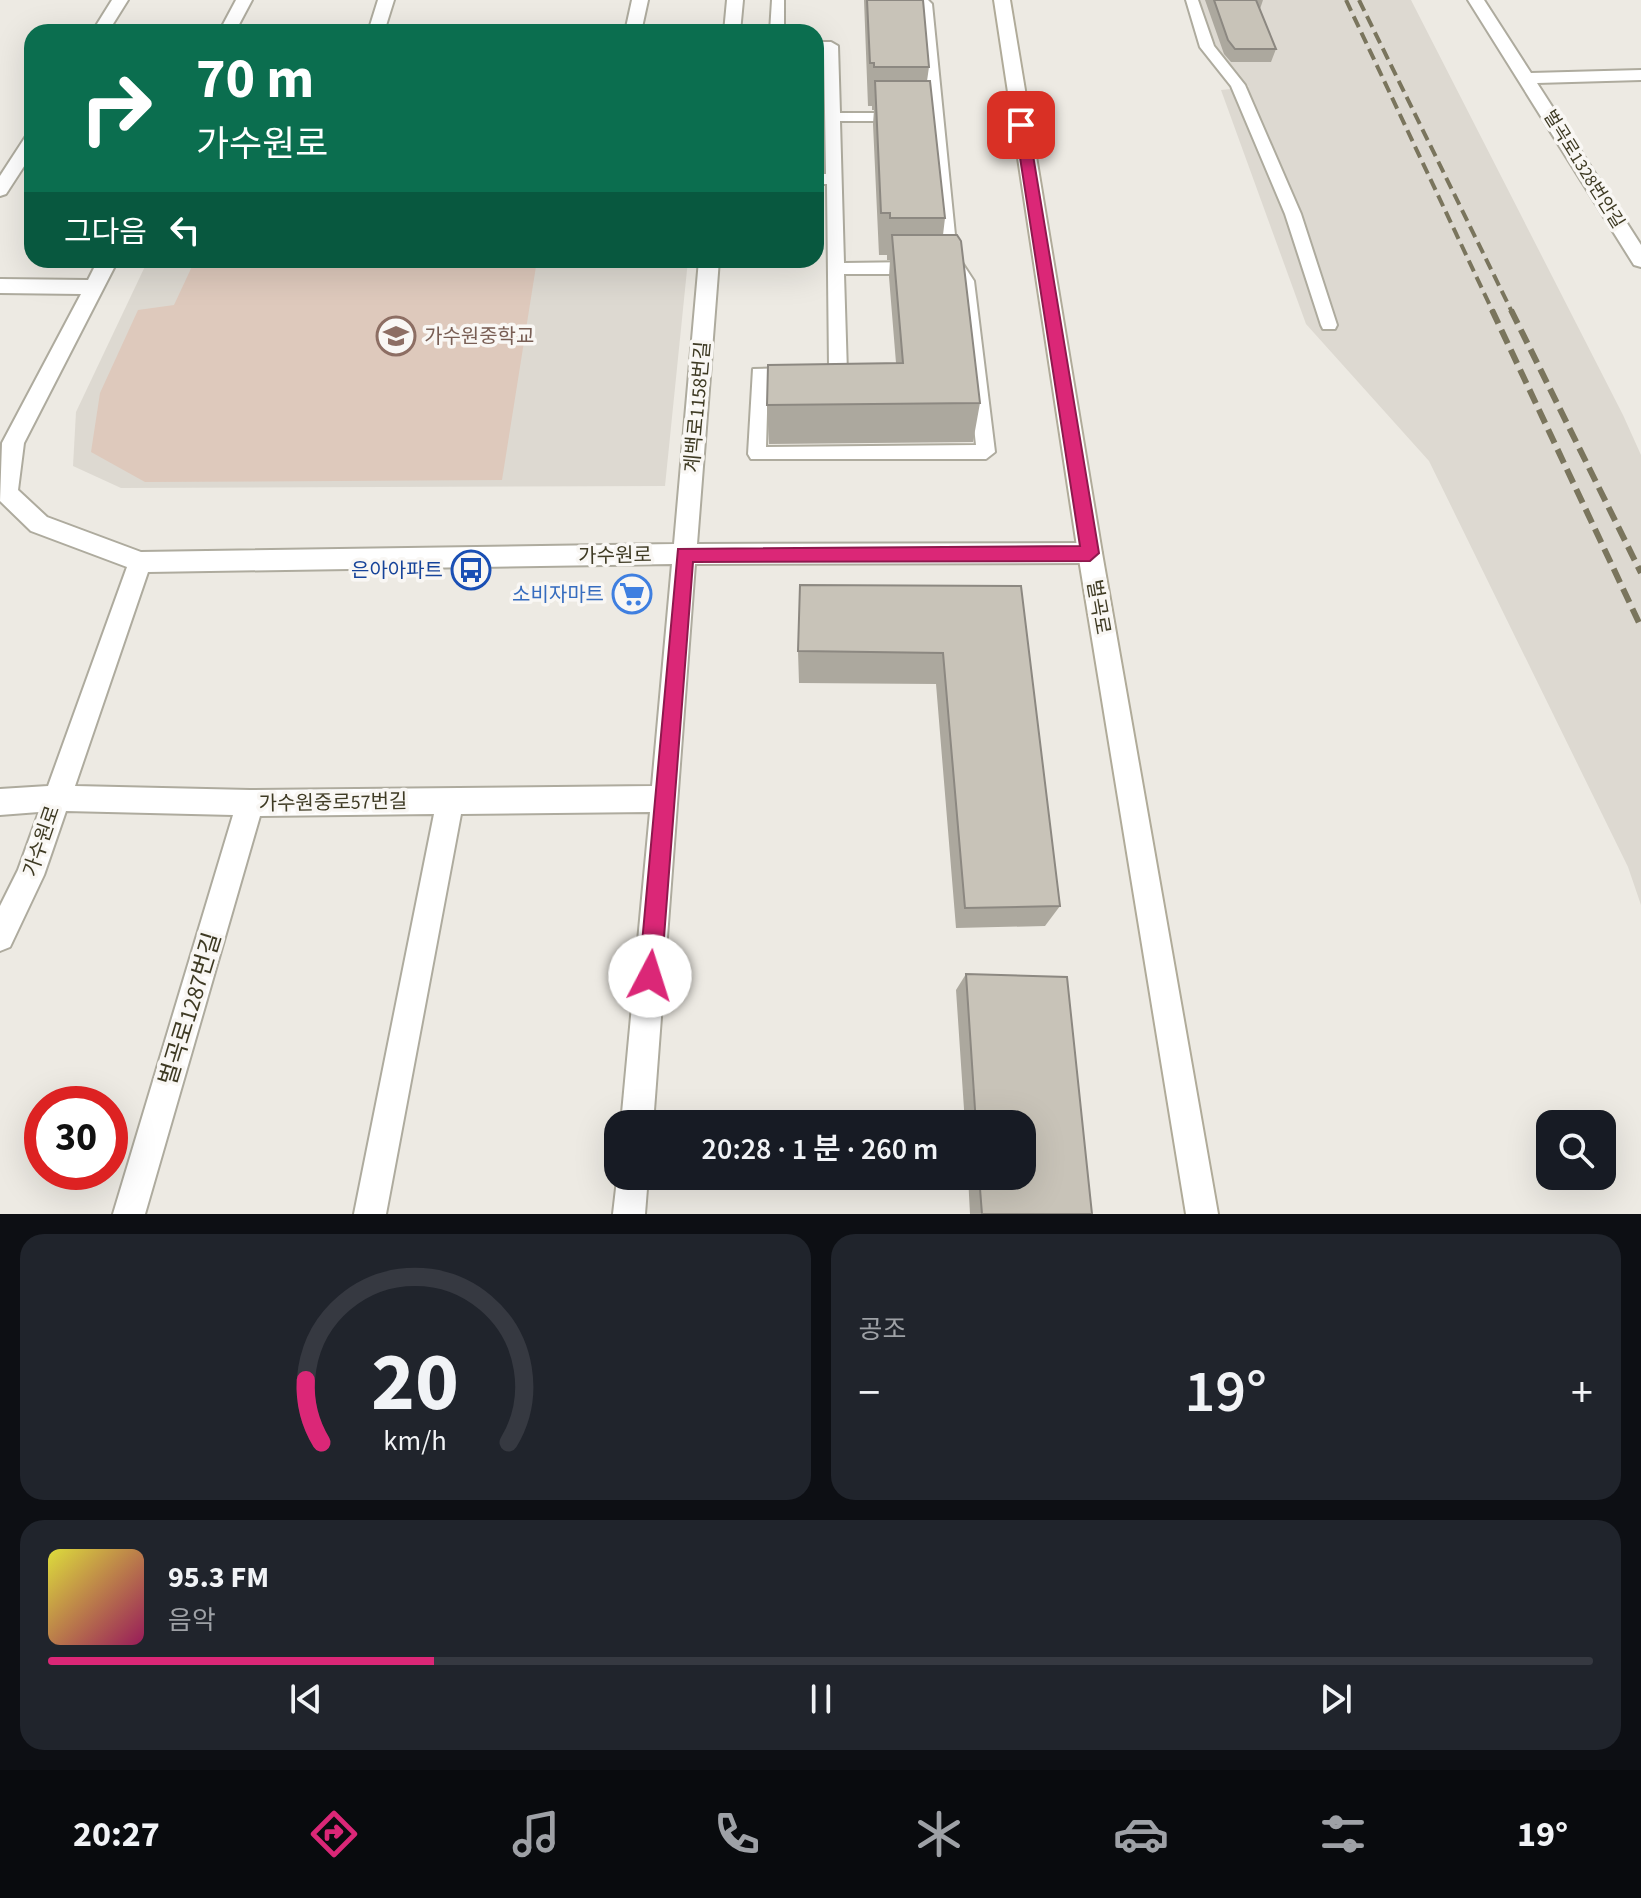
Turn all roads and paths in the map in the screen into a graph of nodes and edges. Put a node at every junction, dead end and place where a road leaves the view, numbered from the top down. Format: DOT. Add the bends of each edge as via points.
graph roads {
  1 [pos="120,0"];
  2 [pos="244,0"];
  3 [pos="386,0"];
  4 [pos="640,0"];
  5 [pos="735,0"];
  6 [pos="778,0"];
  7 [pos="919,0"];
  8 [pos="1002,0"];
  9 [pos="1192,0"];
  10 [pos="1476,0"];
  11 [pos="105,24"];
  12 [pos="231,24"];
  13 [pos="378,24"];
  14 [pos="635,24"];
  15 [pos="733,24"];
  16 [pos="777,24"];
  17 [pos="824,46"];
  18 [pos="1641,75"];
  19 [pos="1527,78"];
  20 [pos="833,117"];
  21 [pos="936,117"];
  22 [pos="24,152"];
  23 [pos="824,179"];
  24 [pos="834,179"];
  25 [pos="0,190"];
  26 [pos="1641,260"];
  27 [pos="104,268"];
  28 [pos="708,268"];
  29 [pos="941,268"];
  30 [pos="835,269"];
  31 [pos="0,286"];
  32 [pos="95,287"];
  33 [pos="1329,325"];
  34 [pos="1090,553"];
  35 [pos="684,554"];
  36 [pos="140,562"];
  37 [pos="55,798"];
  38 [pos="666,799"];
  39 [pos="450,801"];
  40 [pos="0,802"];
  41 [pos="250,803"];
  42 [pos="0,937"];
  43 [pos="638,1110"];
  44 [pos="631,1190"];
  45 [pos="129,1214"];
  46 [pos="370,1214"];
  47 [pos="629,1214"];
  48 [pos="1202,1214"];
  1 -- 11 [label="street"];
  2 -- 12 [label="street"];
  3 -- 13 [label="street"];
  4 -- 14 [label="street"];
  5 -- 15 [label="street"];
  6 -- 16 [label="lane"];
  7 -- 21 [label="lane" via="925,4"];
  8 -- 34 [label="street, 벌곡로"];
  9 -- 33 [label="lane" via="1207,47 1238,85 1293,214"];
  10 -- 19 [label="street, 벌곡로1328번안길"];
  17 -- 20 [label="lane" via="831,46"];
  18 -- 19 [label="street, 벌곡로1328번안길"];
  19 -- 26 [label="street, 벌곡로1328번안길"];
  20 -- 21 [label="lane"];
  20 -- 24 [label="lane"];
  21 -- 29 [label="lane" via="949,256"];
  22 -- 25 [label="street"];
  23 -- 24 [label="lane"];
  24 -- 30 [label="lane"];
  27 -- 32 [label="street, 가수원로"];
  28 -- 35 [label="street, 계백로1158번길"];
  29 -- 30 [label="lane"];
  29 -- 30 [label="lane" via="966,281 986,452 757,454 759,374 838,373"];
  31 -- 32 [label="street"];
  32 -- 36 [label="street, 가수원로" via="13,443 6,493 39,524"];
  34 -- 35 [label="street, 가수원로"];
  34 -- 48 [label="street, 벌곡로"];
  35 -- 36 [label="street, 가수원로"];
  35 -- 38 [label="street, 계백로1158번길"];
  36 -- 37 [label="street, 가수원로"];
  37 -- 40 [label="street, 가수원중로57번길"];
  37 -- 41 [label="street, 가수원중로57번길"];
  37 -- 42 [label="street, 가수원로" via="30,875"];
  38 -- 39 [label="street, 가수원중로57번길"];
  38 -- 43 [label="street, 계백로1158번길"];
  39 -- 41 [label="street, 가수원중로57번길"];
  39 -- 46 [label="street"];
  41 -- 45 [label="street, 벌곡로1287번길"];
  44 -- 47 [label="street"];
}
